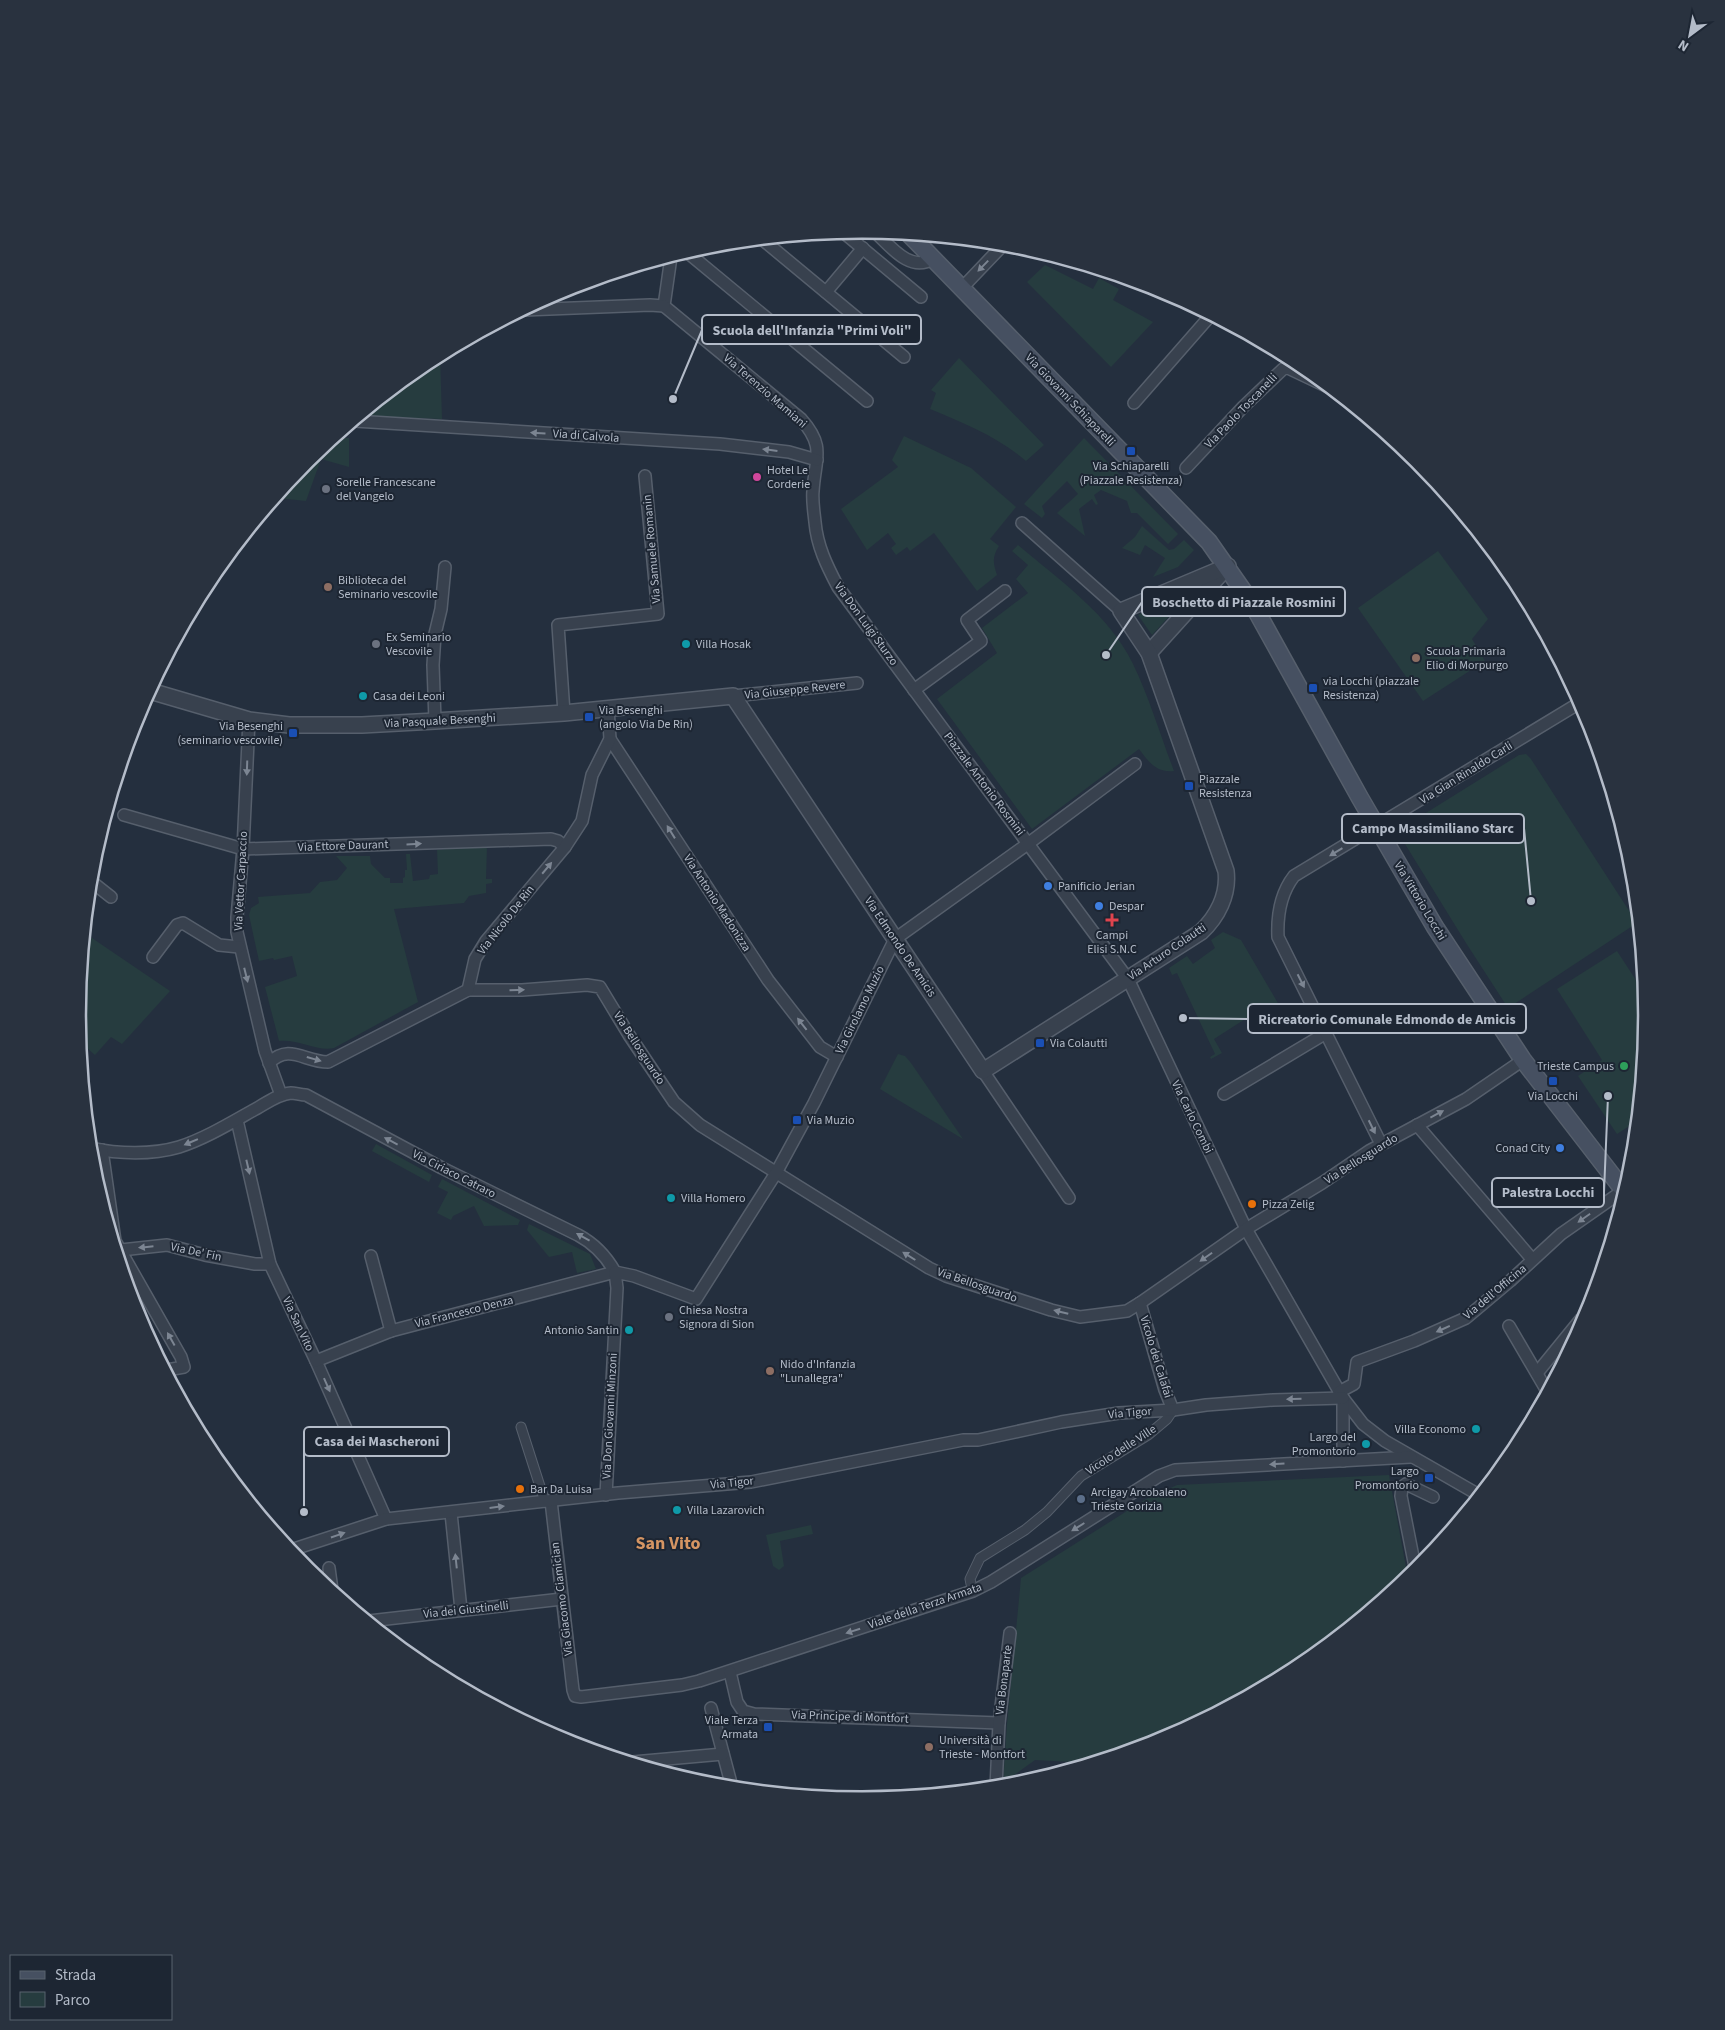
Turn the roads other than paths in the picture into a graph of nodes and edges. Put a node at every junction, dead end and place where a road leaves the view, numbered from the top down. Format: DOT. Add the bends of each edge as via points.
graph roads {
  1 [pos="852,239"];
  2 [pos="883,239"];
  3 [pos="915,240"];
  4 [pos="768,244"];
  5 [pos="863,248"];
  6 [pos="997,251"];
  7 [pos="694,258"];
  8 [pos="933,258"];
  9 [pos="670,263"];
  10 [pos="962,288"];
  11 [pos="826,292"];
  12 [pos="921,297"];
  13 [pos="664,306"];
  14 [pos="540,309"];
  15 [pos="1207,320"];
  16 [pos="904,357"];
  17 [pos="1298,373"];
  18 [pos="867,401"];
  19 [pos="1134,403"];
  20 [pos="363,422"];
  21 [pos="817,460"];
  22 [pos="1186,468"];
  23 [pos="645,476"];
  24 [pos="1022,522"];
  25 [pos="1228,566"];
  26 [pos="445,568"];
  27 [pos="1171,590"];
  28 [pos="1005,591"];
  29 [pos="1121,610"];
  30 [pos="1188,610"];
  31 [pos="1148,653"];
  32 [pos="901,672"];
  33 [pos="857,684"];
  34 [pos="914,690"];
  35 [pos="156,693"];
  36 [pos="733,696"];
  37 [pos="1575,706"];
  38 [pos="608,708"];
  39 [pos="564,713"];
  40 [pos="249,720"];
  41 [pos="436,721"];
  42 [pos="610,739"];
  43 [pos="1135,764"];
  44 [pos="124,816"];
  45 [pos="1378,827"];
  46 [pos="1029,844"];
  47 [pos="565,847"];
  48 [pos="243,850"];
  49 [pos="97,886"];
  50 [pos="111,897"];
  51 [pos="895,939"];
  52 [pos="240,947"];
  53 [pos="152,957"];
  54 [pos="1128,979"];
  55 [pos="468,990"];
  56 [pos="1326,1033"];
  57 [pos="837,1057"];
  58 [pos="1523,1060"];
  59 [pos="269,1063"];
  60 [pos="982,1071"];
  61 [pos="1224,1094"];
  62 [pos="281,1096"];
  63 [pos="237,1120"];
  64 [pos="1417,1125"];
  65 [pos="1381,1144"];
  66 [pos="98,1149"];
  67 [pos="776,1173"];
  68 [pos="1620,1184"];
  69 [pos="1617,1197"];
  70 [pos="1069,1198"];
  71 [pos="1246,1229"];
  72 [pos="123,1250"];
  73 [pos="124,1256"];
  74 [pos="371,1256"];
  75 [pos="1532,1259"];
  76 [pos="270,1264"];
  77 [pos="615,1272"];
  78 [pos="1140,1303"];
  79 [pos="1509,1326"];
  80 [pos="391,1331"];
  81 [pos="1571,1331"];
  82 [pos="316,1361"];
  83 [pos="172,1369"];
  84 [pos="1537,1373"];
  85 [pos="1544,1386"];
  86 [pos="1341,1395"];
  87 [pos="1172,1410"];
  88 [pos="521,1427"];
  89 [pos="1410,1457"];
  90 [pos="1343,1461"];
  91 [pos="1474,1492"];
  92 [pos="606,1495"];
  93 [pos="1433,1497"];
  94 [pos="548,1501"];
  95 [pos="451,1513"];
  96 [pos="386,1519"];
  97 [pos="298,1548"];
  98 [pos="1414,1561"];
  99 [pos="329,1568"];
  100 [pos="331,1580"];
  101 [pos="971,1584"];
  102 [pos="562,1599"];
  103 [pos="462,1610"];
  104 [pos="377,1620"];
  105 [pos="1010,1633"];
  106 [pos="730,1672"];
  107 [pos="575,1696"];
  108 [pos="711,1708"];
  109 [pos="999,1722"];
  110 [pos="723,1754"];
  111 [pos="648,1761"];
  112 [pos="730,1779"];
  113 [pos="996,1779"];
  1 -- 5 [label="street"];
  2 -- 8 [label="street" via="913,264 925,264"];
  3 -- 8 [label="main road, Via Giovanni Schiaparelli"];
  4 -- 11 [label="street"];
  5 -- 11 [label="street"];
  5 -- 12 [label="street"];
  6 -- 10 [label="street, one-way"];
  7 -- 18 [label="street"];
  8 -- 10 [label="main road, Via Giovanni Schiaparelli"];
  9 -- 13 [label="street"];
  10 -- 25 [label="main road, Via Giovanni Schiaparelli" via="1209,542"];
  11 -- 16 [label="street"];
  13 -- 14 [label="street"];
  13 -- 21 [label="street, Via Terenzio Mamiani" via="800,419 815,439"];
  15 -- 19 [label="street"];
  17 -- 22 [label="street, Via Paolo Toscanelli" via="1283,368"];
  21 -- 20 [label="street, Via di Calvola, one-way" via="789,452 720,444"];
  21 -- 32 [label="street, Via Don Luigi Sturzo" via="813,492 815,525 823,559 838,587"];
  23 -- 39 [label="street, Via Samuele Romanin" via="658,614 558,625"];
  24 -- 29 [label="street"];
  25 -- 27 [label="street"];
  25 -- 30 [label="street"];
  25 -- 45 [label="main road, Via Vittorio Locchi" via="1253,604"];
  26 -- 41 [label="street" via="433,665"];
  27 -- 29 [label="street"];
  27 -- 30 [label="street"];
  28 -- 34 [label="street" via="967,620 981,641"];
  29 -- 31 [label="street, Via Arturo Colautti"];
  30 -- 31 [label="street"];
  31 -- 54 [label="street, Via Arturo Colautti" via="1228,883 1218,911 1205,928"];
  32 -- 34 [label="street, Piazzale Antonio Rosmini"];
  33 -- 36 [label="street, Via Giuseppe Revere"];
  34 -- 46 [label="street, Piazzale Antonio Rosmini"];
  35 -- 40 [label="street, Via Pasquale Besenghi"];
  36 -- 38 [label="street, Via Pasquale Besenghi"];
  36 -- 51 [label="street, Via Edmondo De Amicis"];
  37 -- 45 [label="street, Via Gian Rinaldo Carli"];
  38 -- 39 [label="street, Via Pasquale Besenghi"];
  38 -- 42 [label="street"];
  39 -- 41 [label="street, Via Pasquale Besenghi"];
  40 -- 41 [label="street, Via Pasquale Besenghi" via="298,725"];
  40 -- 48 [label="street, Via Vettor Carpaccio, one-way"];
  42 -- 47 [label="street, Via Nicolò De Rin" via="592,775 582,821"];
  57 -- 42 [label="street, Via Antonio Madonizza, one-way" via="820,1047 768,980"];
  43 -- 46 [label="street, Piazzale Antonio Rosmini"];
  44 -- 48 [label="street, Via Ettore Daurant"];
  45 -- 56 [label="street, Via Gian Rinaldo Carli, one-way" via="1294,876 1281,904 1278,937"];
  45 -- 58 [label="main road, Via Vittorio Locchi" via="1435,927"];
  46 -- 51 [label="street, Via Girolamo Muzio"];
  46 -- 54 [label="street, Via Carlo Combi"];
  48 -- 47 [label="street, Via Ettore Daurant, one-way" via="551,839"];
  55 -- 47 [label="street, Via Nicolò De Rin, one-way" via="475,959 486,941"];
  48 -- 52 [label="street, Via Vettor Carpaccio" via="237,917"];
  49 -- 50 [label="street"];
  51 -- 57 [label="street, Via Girolamo Muzio"];
  51 -- 60 [label="street, Via Edmondo De Amicis"];
  52 -- 53 [label="street" via="219,945 183,923 177,925"];
  52 -- 59 [label="street, Via Vettor Carpaccio, one-way"];
  54 -- 60 [label="street, Via Arturo Colautti"];
  54 -- 71 [label="street, Via Carlo Combi"];
  59 -- 55 [label="street, one-way" via="284,1053 328,1062"];
  55 -- 67 [label="street, Via Bellosguardo, one-way" via="600,987 674,1102 700,1125"];
  56 -- 61 [label="street"];
  56 -- 65 [label="street, Via Gian Rinaldo Carli, one-way"];
  57 -- 67 [label="street, Via Girolamo Muzio"];
  64 -- 58 [label="street, Via Bellosguardo, one-way" via="1466,1099"];
  58 -- 68 [label="main road, Via Vittorio Locchi"];
  59 -- 62 [label="street, Via Vettor Carpaccio"];
  60 -- 70 [label="street, Via Edmondo De Amicis"];
  62 -- 63 [label="street"];
  77 -- 62 [label="street, Via Ciriaco Catraro, one-way" via="599,1250 578,1234 442,1168 306,1096 291,1093"];
  63 -- 66 [label="street, one-way" via="166,1150"];
  63 -- 76 [label="street, Via San Vito, one-way"];
  64 -- 65 [label="street, Via Bellosguardo"];
  64 -- 75 [label="street"];
  65 -- 71 [label="street, Via Bellosguardo"];
  67 -- 77 [label="street" via="696,1299"];
  78 -- 67 [label="street, Via Bellosguardo, one-way" via="1127,1311 1080,1317 946,1276"];
  69 -- 75 [label="street, Via dell'Officina, one-way" via="1561,1234"];
  71 -- 78 [label="street, Via Bellosguardo, one-way"];
  71 -- 86 [label="street, Via Carlo Combi"];
  76 -- 72 [label="street, Via De' Fin, one-way" via="205,1255 167,1245"];
  83 -- 73 [label="street, one-way" via="184,1367 181,1357"];
  74 -- 80 [label="street"];
  75 -- 86 [label="street, Via dell'Officina, one-way" via="1466,1318 1357,1362 1354,1384"];
  76 -- 82 [label="street, Via San Vito"];
  77 -- 80 [label="street, Via Francesco Denza"];
  77 -- 92 [label="street, Via Don Giovanni Minzoni" via="617,1288"];
  78 -- 87 [label="street, Vicolo dei Calafai"];
  79 -- 84 [label="street"];
  80 -- 82 [label="street, Via Francesco Denza"];
  81 -- 84 [label="street"];
  82 -- 96 [label="street, Via San Vito, one-way"];
  84 -- 85 [label="street"];
  86 -- 87 [label="street, one-way" via="1206,1404"];
  86 -- 89 [label="street" via="1374,1433"];
  86 -- 90 [label="street"];
  87 -- 92 [label="street, Via Tigor" via="1119,1413 1061,1422 751,1482"];
  87 -- 101 [label="street, Vicolo delle Ville" via="1148,1436 1081,1476 1047,1512 980,1558"];
  88 -- 94 [label="street"];
  89 -- 90 [label="street"];
  89 -- 91 [label="street"];
  90 -- 106 [label="street, Viale della Terza Armata, one-way" via="1175,1470 1159,1476 973,1591"];
  92 -- 94 [label="street, Via Tigor"];
  93 -- 98 [label="street" via="1413,1486 1406,1484 1402,1487"];
  95 -- 94 [label="street, Via Tigor, one-way"];
  94 -- 102 [label="street, Via Giacomo Ciamician"];
  95 -- 96 [label="street, Via Tigor"];
  103 -- 95 [label="street, one-way"];
  97 -- 96 [label="street, Via Tigor, one-way"];
  99 -- 100 [label="street"];
  102 -- 103 [label="street, Via dei Giustinelli"];
  102 -- 107 [label="street, Via Giacomo Ciamician"];
  103 -- 104 [label="street, Via dei Giustinelli"];
  105 -- 109 [label="street, Via Bonaparte"];
  106 -- 107 [label="street, Viale della Terza Armata" via="682,1685"];
  106 -- 109 [label="street, Via Principe di Montfort" via="737,1702 743,1711 754,1714"];
  108 -- 110 [label="street"];
  109 -- 113 [label="street, Via Bonaparte"];
  110 -- 111 [label="street"];
  110 -- 112 [label="street"];
}
